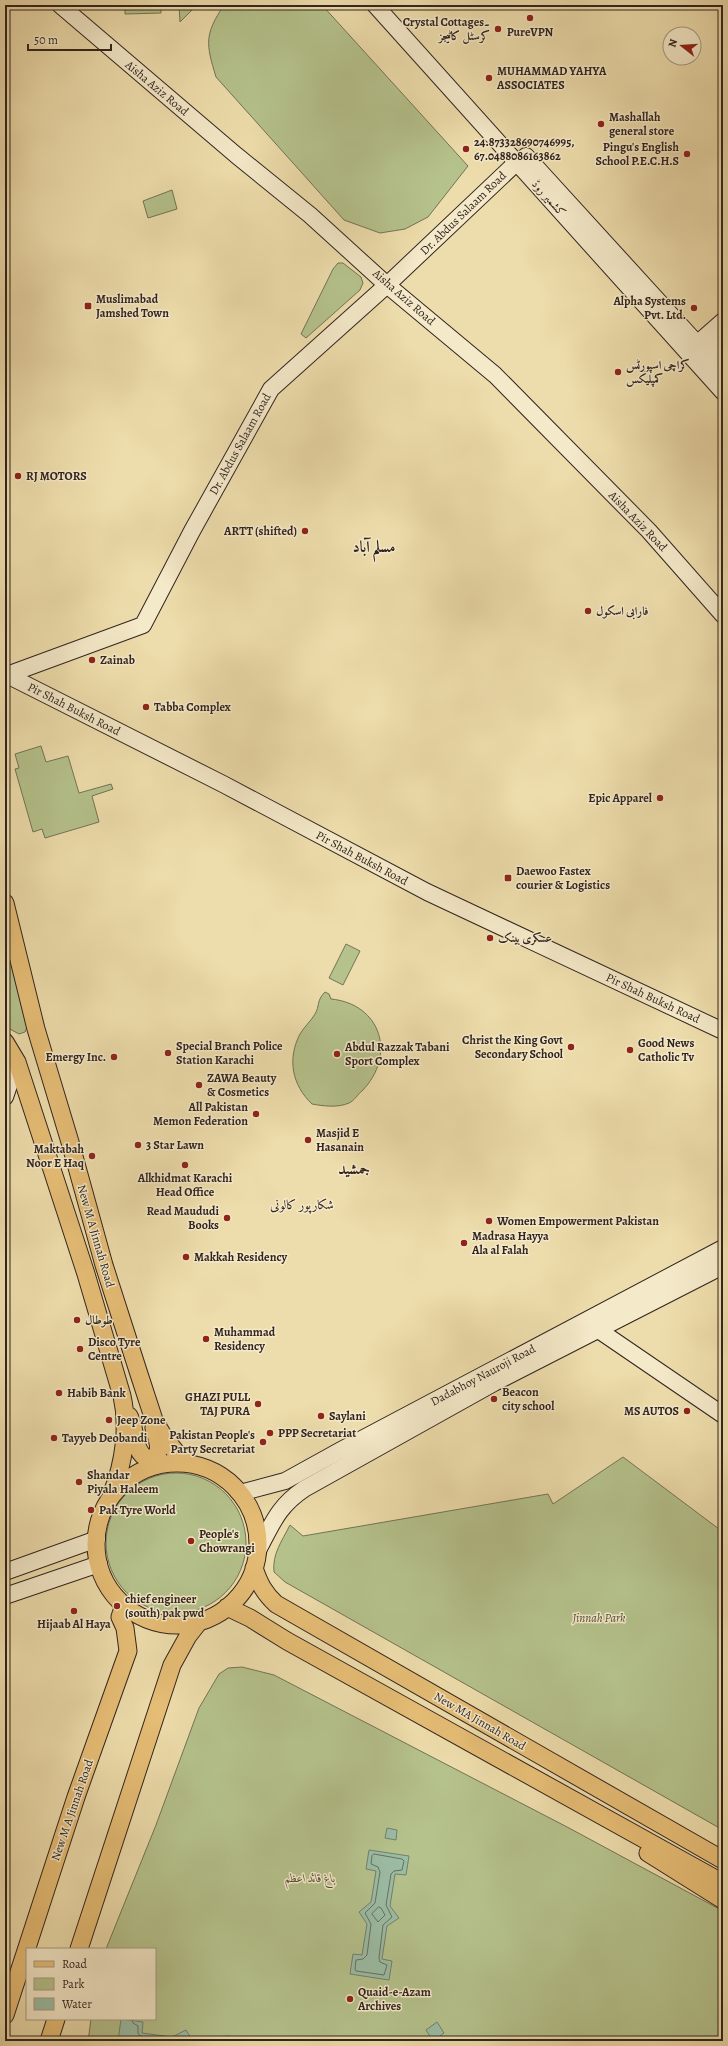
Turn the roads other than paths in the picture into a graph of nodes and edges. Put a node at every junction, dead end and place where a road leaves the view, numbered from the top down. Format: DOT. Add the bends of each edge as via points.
graph roads {
  1 [pos="60,5"];
  2 [pos="375,5"];
  3 [pos="390,5"];
  4 [pos="516,162"];
  5 [pos="387,284"];
  6 [pos="723,321"];
  7 [pos="723,341"];
  8 [pos="698,354"];
  9 [pos="723,372"];
  10 [pos="723,392"];
  11 [pos="723,615"];
  12 [pos="6,675"];
  13 [pos="5,902"];
  14 [pos="723,1031"];
  15 [pos="5,1042"];
  16 [pos="17,1062"];
  17 [pos="5,1097"];
  18 [pos="723,1248"];
  19 [pos="723,1266"];
  20 [pos="597,1329"];
  21 [pos="124,1408"];
  22 [pos="723,1415"];
  23 [pos="154,1420"];
  24 [pos="190,1464"];
  25 [pos="240,1493"];
  26 [pos="109,1501"];
  27 [pos="97,1539"];
  28 [pos="256,1560"];
  29 [pos="99,1564"];
  30 [pos="5,1572"];
  31 [pos="5,1596"];
  32 [pos="124,1605"];
  33 [pos="227,1608"];
  34 [pos="199,1622"];
  35 [pos="583,1806"];
  36 [pos="692,1843"];
  37 [pos="723,1851"];
  38 [pos="723,1860"];
  39 [pos="723,1883"];
  40 [pos="723,1900"];
  41 [pos="27,1948"];
  42 [pos="79,1948"];
  43 [pos="26,1951"];
  44 [pos="5,2015"];
  45 [pos="56,2020"];
  46 [pos="48,2041"];
  1 -- 5 [label="street, Aisha Aziz Road" via="316,220"];
  2 -- 4 [label="street, کشمیر روڈ"];
  3 -- 8 [label="street, کشمیر روڈ"];
  4 -- 5 [label="street, Dr. Abdus Salaam Road"];
  4 -- 8 [label="street, کشمیر روڈ"];
  5 -- 11 [label="street, Aisha Aziz Road" via="494,375 650,532"];
  5 -- 12 [label="street, Dr. Abdus Salaam Road" via="271,389 143,625"];
  6 -- 8 [label="street"];
  7 -- 8 [label="street"];
  8 -- 9 [label="street, کشمیر روڈ"];
  8 -- 10 [label="street, کشمیر روڈ"];
  12 -- 14 [label="street, Pir Shah Buksh Road" via="223,784 427,892"];
  13 -- 23 [label="main road, New M A Jinnah Road" via="36,1029 104,1265"];
  15 -- 16 [label="main road, New M A Jinnah Road"];
  16 -- 17 [label="street"];
  16 -- 21 [label="main road, New M A Jinnah Road" via="86,1274"];
  18 -- 25 [label="street, Dadabhoy Nauroji Road" via="340,1450 285,1482"];
  19 -- 20 [label="street"];
  20 -- 22 [label="street"];
  20 -- 28 [label="street" via="487,1387 289,1499 279,1512"];
  21 -- 23 [label="main road" via="132,1420 139,1450 142,1456 148,1459 159,1452"];
  21 -- 26 [label="main road, New M A Jinnah Road" via="121,1468"];
  23 -- 24 [label="main road, New M A Jinnah Road" via="171,1447"];
  24 -- 25 [label="main road" via="216,1473"];
  24 -- 26 [label="main road" via="174,1463 144,1471 130,1478"];
  25 -- 28 [label="main road" via="254,1521 258,1536"];
  26 -- 27 [label="main road" via="100,1519"];
  27 -- 29 [label="main road"];
  27 -- 30 [label="street"];
  28 -- 33 [label="main road" via="242,1592"];
  28 -- 36 [label="main road, New MA Jinnah Road" via="260,1586 276,1604"];
  29 -- 31 [label="street"];
  29 -- 32 [label="main road" via="108,1586"];
  32 -- 34 [label="main road" via="140,1616 159,1623 179,1625"];
  32 -- 41 [label="main road, New M A Jinnah Road" via="120,1617 125,1628 128,1651 76,1797"];
  33 -- 34 [label="main road"];
  33 -- 35 [label="main road" via="250,1618"];
  34 -- 42 [label="main road" via="172,1665"];
  35 -- 39 [label="main road"];
  35 -- 40 [label="main road" via="666,1865"];
  36 -- 37 [label="main road"];
  36 -- 38 [label="main road, New MA Jinnah Road"];
  43 -- 44 [label="main road, New M A Jinnah Road"];
  45 -- 46 [label="main road"];
}
